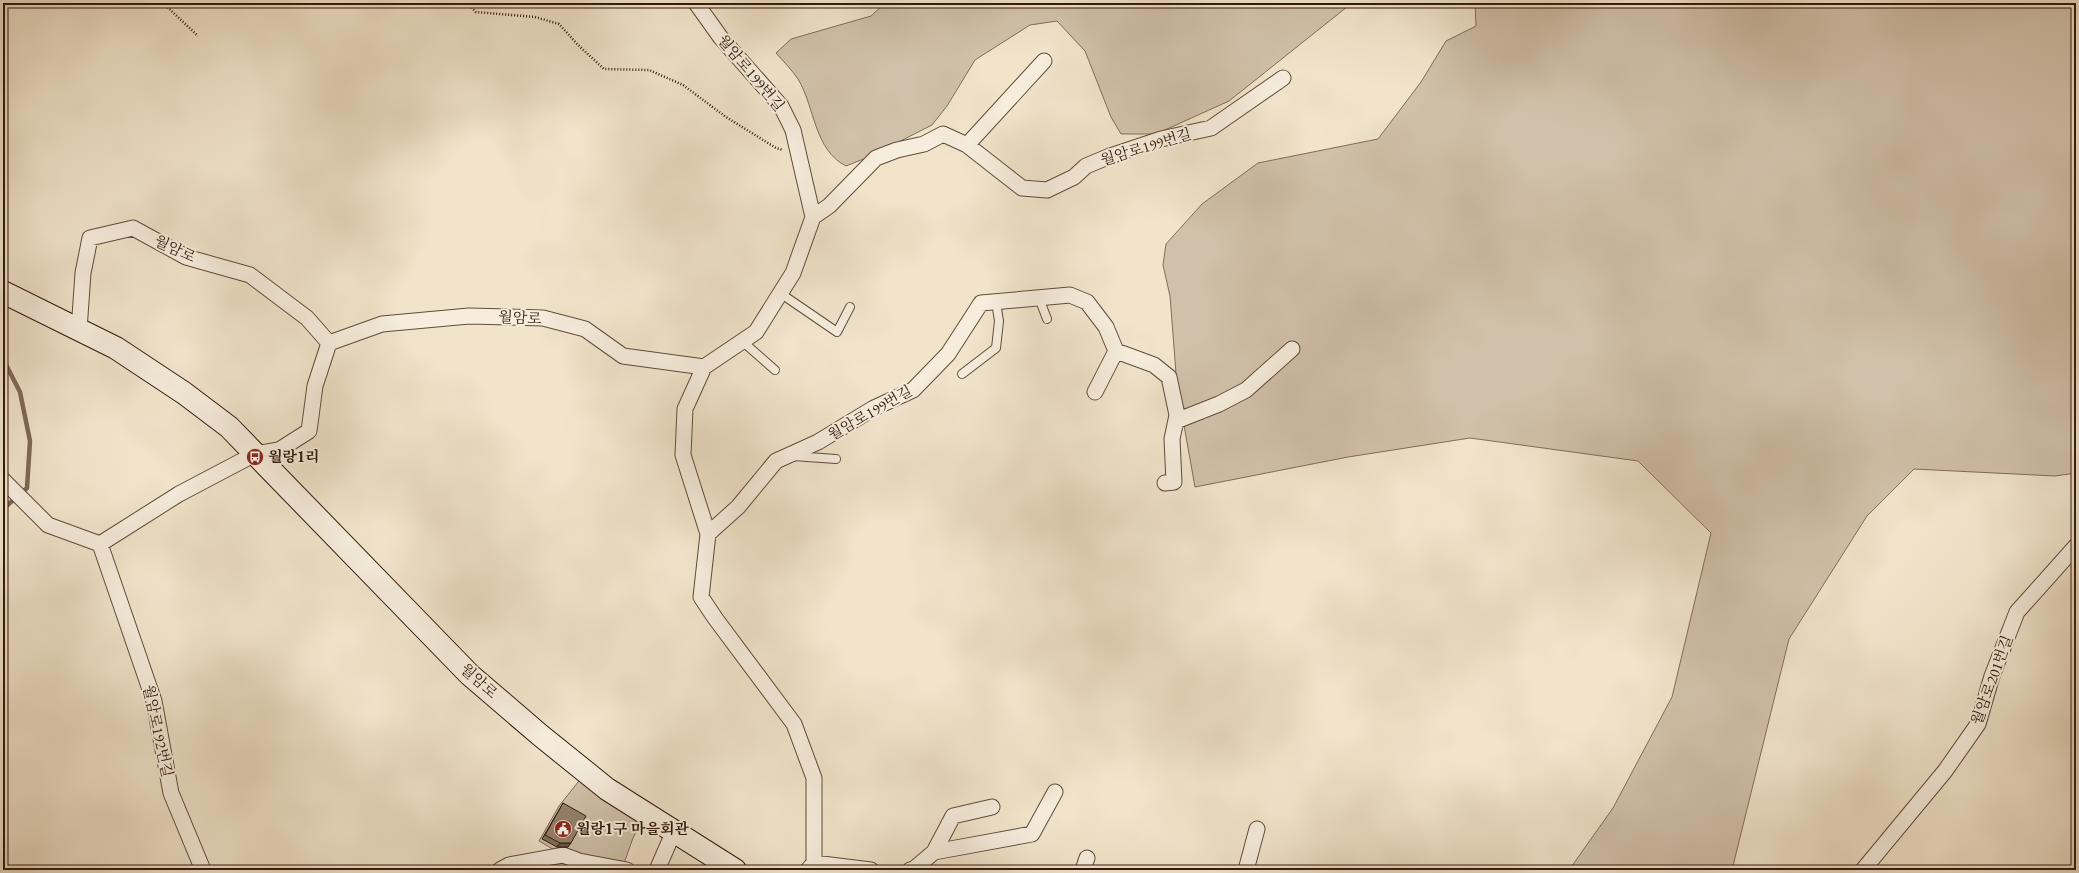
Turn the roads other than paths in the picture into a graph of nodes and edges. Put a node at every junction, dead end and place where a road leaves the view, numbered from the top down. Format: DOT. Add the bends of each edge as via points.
graph roads {
  1 [pos="696,3"];
  2 [pos="1044,61"];
  3 [pos="1283,78"];
  4 [pos="967,145"];
  5 [pos="813,217"];
  6 [pos="3,292"];
  7 [pos="780,293"];
  8 [pos="1038,298"];
  9 [pos="996,302"];
  10 [pos="850,307"];
  11 [pos="1047,319"];
  12 [pos="78,330"];
  13 [pos="742,341"];
  14 [pos="329,344"];
  15 [pos="1292,349"];
  16 [pos="1116,351"];
  17 [pos="704,367"];
  18 [pos="775,370"];
  19 [pos="962,374"];
  20 [pos="1095,392"];
  21 [pos="1176,421"];
  22 [pos="254,454"];
  23 [pos="788,456"];
  24 [pos="836,459"];
  25 [pos="3,480"];
  26 [pos="1165,483"];
  27 [pos="708,534"];
  28 [pos="100,544"];
  29 [pos="2076,546"];
  30 [pos="1055,792"];
  31 [pos="992,807"];
  32 [pos="1257,828"];
  33 [pos="674,831"];
  34 [pos="934,852"];
  35 [pos="811,866"];
  36 [pos="203,870"];
  37 [pos="500,870"];
  38 [pos="628,870"];
  39 [pos="657,870"];
  40 [pos="736,870"];
  41 [pos="871,870"];
  42 [pos="910,870"];
  43 [pos="1246,870"];
  44 [pos="1863,870"];
  1 -- 5 [label="street, 월암로199번길" via="721,38 781,106 793,130"];
  2 -- 4 [label="street"];
  3 -- 4 [label="street, 월암로199번길" via="1211,128 1110,156 1086,166 1074,177 1047,190 1022,188"];
  4 -- 5 [label="street, 월암로199번길" via="943,134 924,144 876,158 829,206"];
  5 -- 7 [label="street" via="794,273"];
  6 -- 12 [label="street, 월암로"];
  7 -- 10 [label="lane" via="837,332"];
  7 -- 13 [label="street" via="756,332"];
  8 -- 9 [label="street, 월암로199번길"];
  8 -- 11 [label="lane"];
  8 -- 16 [label="street, 월암로199번길" via="1070,295 1087,302 1106,327"];
  9 -- 19 [label="lane" via="999,321 996,348"];
  9 -- 23 [label="street, 월암로199번길" via="981,303 948,354 913,390 874,408 818,442"];
  12 -- 14 [label="street, 월암로" via="83,273 90,238 133,228 186,257 250,275 307,318"];
  12 -- 22 [label="street, 월암로" via="116,348 184,393 229,427"];
  13 -- 17 [label="street"];
  13 -- 18 [label="lane"];
  14 -- 17 [label="street, 월암로" via="382,324 469,316 543,318 585,329 623,356"];
  14 -- 22 [label="street" via="315,386 309,431 279,450"];
  15 -- 21 [label="street" via="1246,390"];
  16 -- 20 [label="street"];
  16 -- 21 [label="street" via="1154,366 1169,377"];
  17 -- 27 [label="street" via="686,409 683,455"];
  21 -- 26 [label="street" via="1172,439 1174,482"];
  22 -- 28 [label="street" via="179,494"];
  22 -- 33 [label="street, 월암로" via="470,674 607,789"];
  23 -- 24 [label="lane"];
  23 -- 27 [label="street, 월암로199번길" via="776,461 738,507"];
  25 -- 28 [label="street" via="48,525"];
  27 -- 35 [label="street" via="701,597 794,724 814,778"];
  28 -- 36 [label="street, 월암로192번길" via="154,702 171,793"];
  29 -- 44 [label="street, 월암로201번길" via="2017,612 1992,676 1978,724 1945,771"];
  30 -- 34 [label="street" via="1032,834"];
  31 -- 34 [label="street" via="953,816"];
  32 -- 43 [label="street"];
  33 -- 39 [label="street"];
  33 -- 40 [label="street, 월암로"];
  34 -- 42 [label="street"];
  35 -- 41 [label="street"];
  37 -- 38 [label="street" via="510,865 563,855 579,861"];
}
